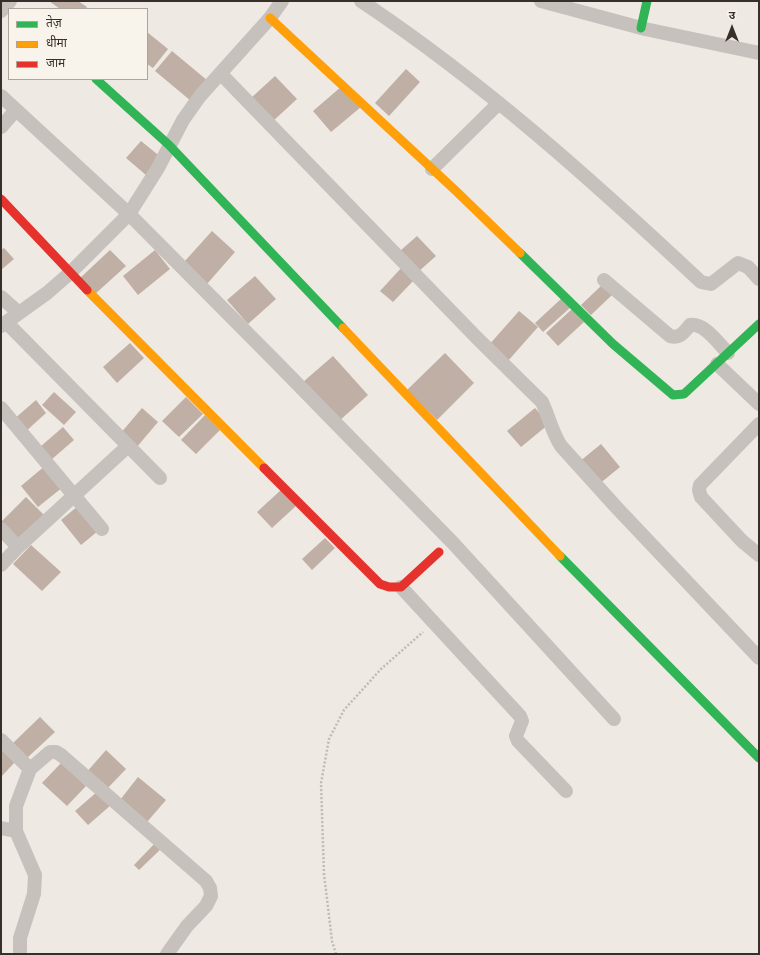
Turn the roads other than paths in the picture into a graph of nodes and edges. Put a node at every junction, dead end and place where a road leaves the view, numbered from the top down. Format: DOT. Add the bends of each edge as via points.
graph roads {
  1 [pos="10,1"];
  2 [pos="282,1"];
  3 [pos="361,1"];
  4 [pos="541,1"];
  5 [pos="647,1"];
  6 [pos="1,11"];
  7 [pos="270,18"];
  8 [pos="641,28"];
  9 [pos="759,53"];
  10 [pos="221,74"];
  11 [pos="97,80"];
  12 [pos="1,96"];
  13 [pos="499,103"];
  14 [pos="16,110"];
  15 [pos="1,126"];
  16 [pos="169,145"];
  17 [pos="432,169"];
  18 [pos="1,199"];
  19 [pos="129,214"];
  20 [pos="70,273"];
  21 [pos="759,279"];
  22 [pos="604,280"];
  23 [pos="1,297"];
  24 [pos="19,313"];
  25 [pos="4,324"];
  26 [pos="759,324"];
  27 [pos="728,353"];
  28 [pos="717,364"];
  29 [pos="759,404"];
  30 [pos="1,408"];
  31 [pos="759,424"];
  32 [pos="128,446"];
  33 [pos="160,478"];
  34 [pos="75,496"];
  35 [pos="1,529"];
  36 [pos="102,529"];
  37 [pos="18,548"];
  38 [pos="439,552"];
  39 [pos="759,555"];
  40 [pos="1,565"];
  41 [pos="402,587"];
  42 [pos="759,658"];
  43 [pos="614,719"];
  44 [pos="1,740"];
  45 [pos="759,758"];
  46 [pos="30,769"];
  47 [pos="566,791"];
  48 [pos="1,828"];
  49 [pos="16,831"];
  50 [pos="20,954"];
  51 [pos="167,954"];
  1 -- 6 [label="street"];
  2 -- 7 [label="street"];
  3 -- 13 [label="street" via="404,30"];
  4 -- 8 [label="street"];
  5 -- 8 [label="street"];
  7 -- 10 [label="street"];
  7 -- 17 [label="street"];
  8 -- 9 [label="street"];
  10 -- 16 [label="street" via="200,96"];
  10 -- 42 [label="street" via="542,402 561,446"];
  11 -- 16 [label="street"];
  12 -- 14 [label="street"];
  13 -- 17 [label="street"];
  13 -- 21 [label="street" via="631,217 701,282 711,284 738,263 748,267"];
  14 -- 15 [label="street"];
  14 -- 19 [label="street"];
  16 -- 19 [label="street" via="158,168"];
  16 -- 45 [label="street" via="570,567"];
  17 -- 28 [label="street" via="613,344 673,395 684,394"];
  18 -- 20 [label="street" via="51,248"];
  19 -- 20 [label="street"];
  19 -- 43 [label="street" via="453,543"];
  20 -- 24 [label="street"];
  20 -- 41 [label="street" via="380,584 389,588"];
  22 -- 27 [label="street" via="670,336 675,338 690,325 696,324"];
  23 -- 24 [label="street"];
  24 -- 25 [label="street"];
  25 -- 32 [label="street"];
  26 -- 27 [label="street"];
  27 -- 28 [label="street"];
  28 -- 29 [label="street"];
  30 -- 34 [label="street"];
  31 -- 39 [label="street" via="700,485 699,490 701,497 742,542"];
  32 -- 33 [label="street"];
  32 -- 34 [label="street"];
  34 -- 36 [label="street"];
  34 -- 37 [label="street"];
  35 -- 37 [label="street"];
  37 -- 40 [label="street"];
  38 -- 41 [label="street"];
  41 -- 47 [label="street" via="520,716 522,721 516,736 518,741"];
  44 -- 46 [label="street"];
  46 -- 49 [label="street" via="16,806"];
  46 -- 51 [label="street" via="50,752 61,755 206,881 211,896 206,906 187,926"];
  48 -- 49 [label="street"];
  49 -- 50 [label="street" via="35,874 34,894 20,938"];
}
